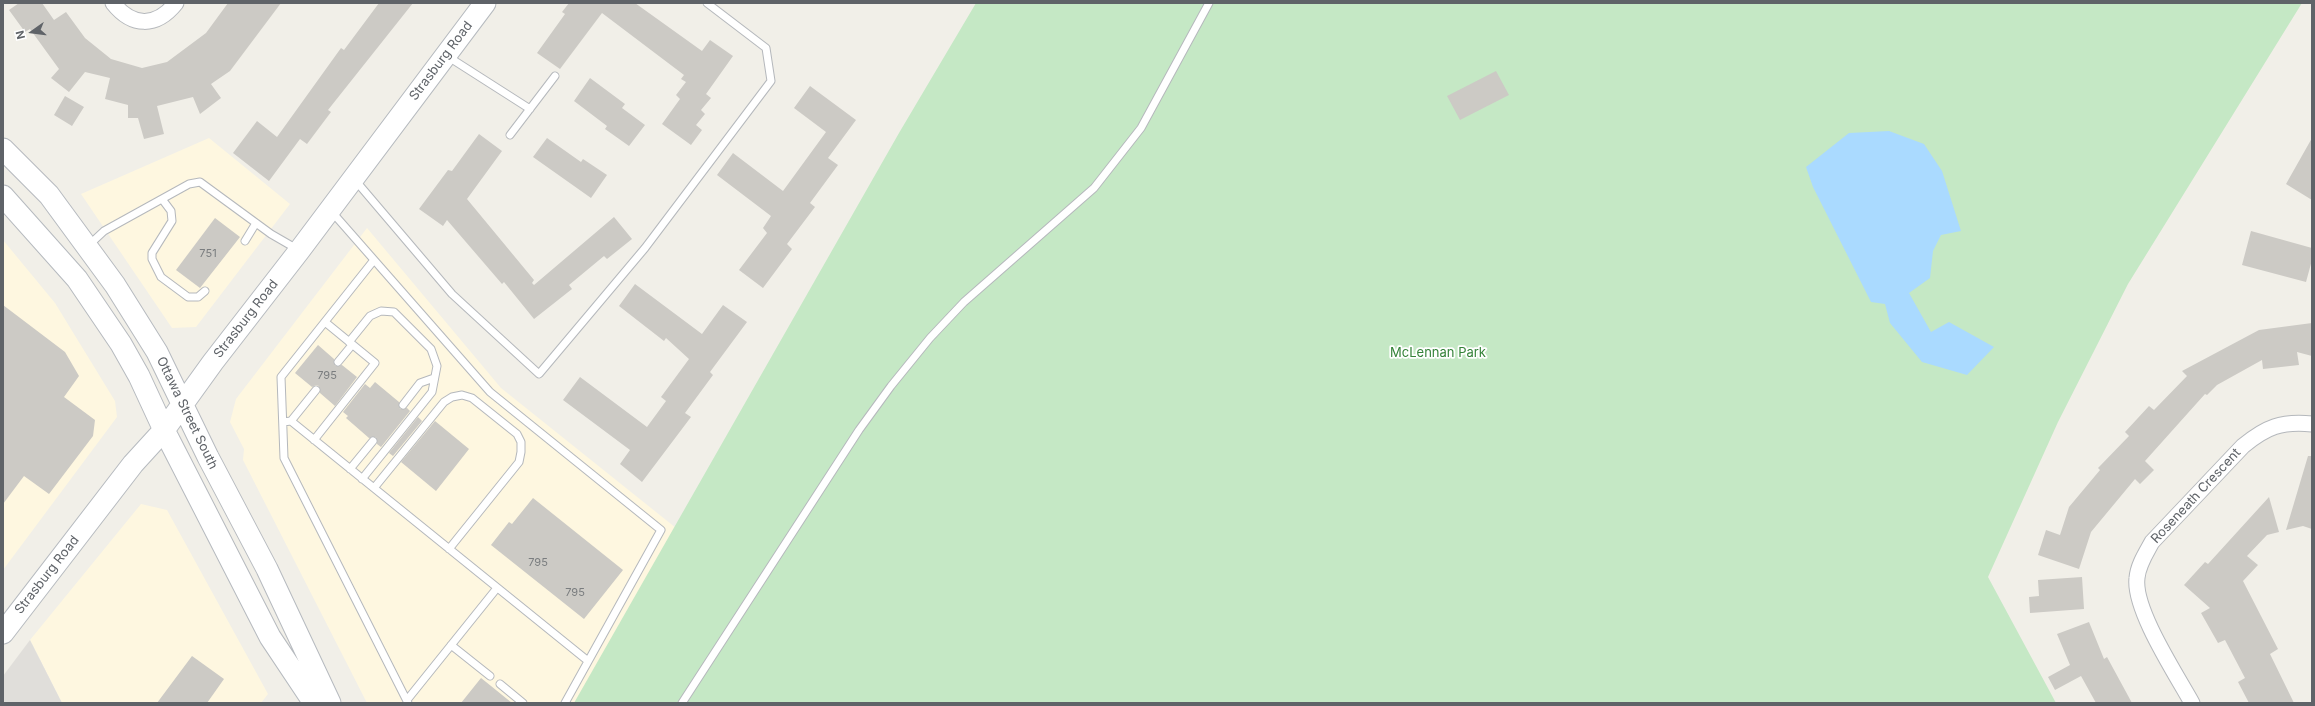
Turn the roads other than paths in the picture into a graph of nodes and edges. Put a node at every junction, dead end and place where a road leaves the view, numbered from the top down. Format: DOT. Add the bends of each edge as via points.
graph roads {
  1 [pos="113,3"];
  2 [pos="176,3"];
  3 [pos="485,3"];
  4 [pos="707,3"];
  5 [pos="1209,3"];
  6 [pos="446,55"];
  7 [pos="555,76"];
  8 [pos="530,109"];
  9 [pos="510,135"];
  10 [pos="3,149"];
  11 [pos="354,178"];
  12 [pos="3,196"];
  13 [pos="162,199"];
  14 [pos="330,210"];
  15 [pos="256,223"];
  16 [pos="245,241"];
  17 [pos="87,247"];
  18 [pos="299,251"];
  19 [pos="374,260"];
  20 [pos="204,291"];
  21 [pos="324,322"];
  22 [pos="350,343"];
  23 [pos="338,362"];
  24 [pos="434,378"];
  25 [pos="316,390"];
  26 [pos="182,404"];
  27 [pos="403,405"];
  28 [pos="291,421"];
  29 [pos="283,422"];
  30 [pos="2312,424"];
  31 [pos="164,430"];
  32 [pos="314,440"];
  33 [pos="374,441"];
  34 [pos="350,469"];
  35 [pos="362,479"];
  36 [pos="374,488"];
  37 [pos="449,549"];
  38 [pos="497,588"];
  39 [pos="5,626"];
  40 [pos="451,645"];
  41 [pos="588,661"];
  42 [pos="490,676"];
  43 [pos="500,684"];
  44 [pos="408,702"];
  45 [pos="314,703"];
  46 [pos="330,703"];
  47 [pos="523,703"];
  48 [pos="565,703"];
  49 [pos="682,703"];
  50 [pos="2192,703"];
  1 -- 2 [label="street" via="130,20 142,22 157,19"];
  3 -- 6 [label="main road, Strasburg Road"];
  4 -- 11 [label="lane" via="766,48 772,81 646,248 538,374 452,294"];
  5 -- 49 [label="lane" via="1141,128 1107,173 1060,220 964,302 930,338 891,386 859,430"];
  6 -- 8 [label="lane"];
  6 -- 11 [label="main road, Strasburg Road"];
  7 -- 8 [label="lane"];
  8 -- 9 [label="lane"];
  10 -- 17 [label="main road, Ottawa Street South" via="49,195"];
  11 -- 14 [label="main road, Strasburg Road"];
  12 -- 31 [label="main road, Ottawa Street South" via="77,279 128,356"];
  13 -- 15 [label="lane" via="189,184 200,182"];
  13 -- 17 [label="lane" via="104,231"];
  13 -- 20 [label="lane" via="170,211 172,221 152,253 158,271 161,277 188,297 198,297"];
  14 -- 18 [label="main road, Strasburg Road"];
  14 -- 19 [label="lane"];
  15 -- 16 [label="lane"];
  15 -- 18 [label="lane"];
  17 -- 26 [label="main road, Ottawa Street South" via="115,285 157,352"];
  18 -- 26 [label="main road, Strasburg Road"];
  19 -- 21 [label="lane"];
  19 -- 41 [label="lane" via="490,392 661,530"];
  21 -- 22 [label="lane"];
  21 -- 29 [label="lane" via="281,377"];
  22 -- 23 [label="lane"];
  22 -- 24 [label="lane" via="370,316 381,311 394,312 434,354 437,366"];
  22 -- 32 [label="lane" via="375,363"];
  24 -- 27 [label="lane" via="420,383"];
  24 -- 35 [label="lane" via="432,392"];
  25 -- 28 [label="lane"];
  26 -- 31 [label="main road, Strasburg Road"];
  26 -- 46 [label="main road, Ottawa Street South" via="267,569"];
  28 -- 29 [label="lane"];
  28 -- 32 [label="lane"];
  29 -- 44 [label="lane" via="284,458"];
  30 -- 50 [label="street, Roseneath Crescent" via="2293,422 2274,426 2259,433 2243,446 2152,542 2142,560 2137,578 2138,595 2149,624"];
  31 -- 39 [label="main road, Strasburg Road" via="133,464"];
  31 -- 45 [label="main road, Ottawa Street South" via="270,637"];
  32 -- 34 [label="lane"];
  33 -- 34 [label="lane"];
  34 -- 35 [label="lane"];
  35 -- 36 [label="lane"];
  36 -- 37 [label="lane"];
  36 -- 37 [label="lane" via="444,402 452,397 462,395 472,398 517,434 521,442 519,462"];
  37 -- 38 [label="lane"];
  38 -- 40 [label="lane"];
  38 -- 41 [label="lane"];
  40 -- 42 [label="lane"];
  40 -- 44 [label="lane"];
  41 -- 48 [label="lane"];
  43 -- 47 [label="lane"];
}
